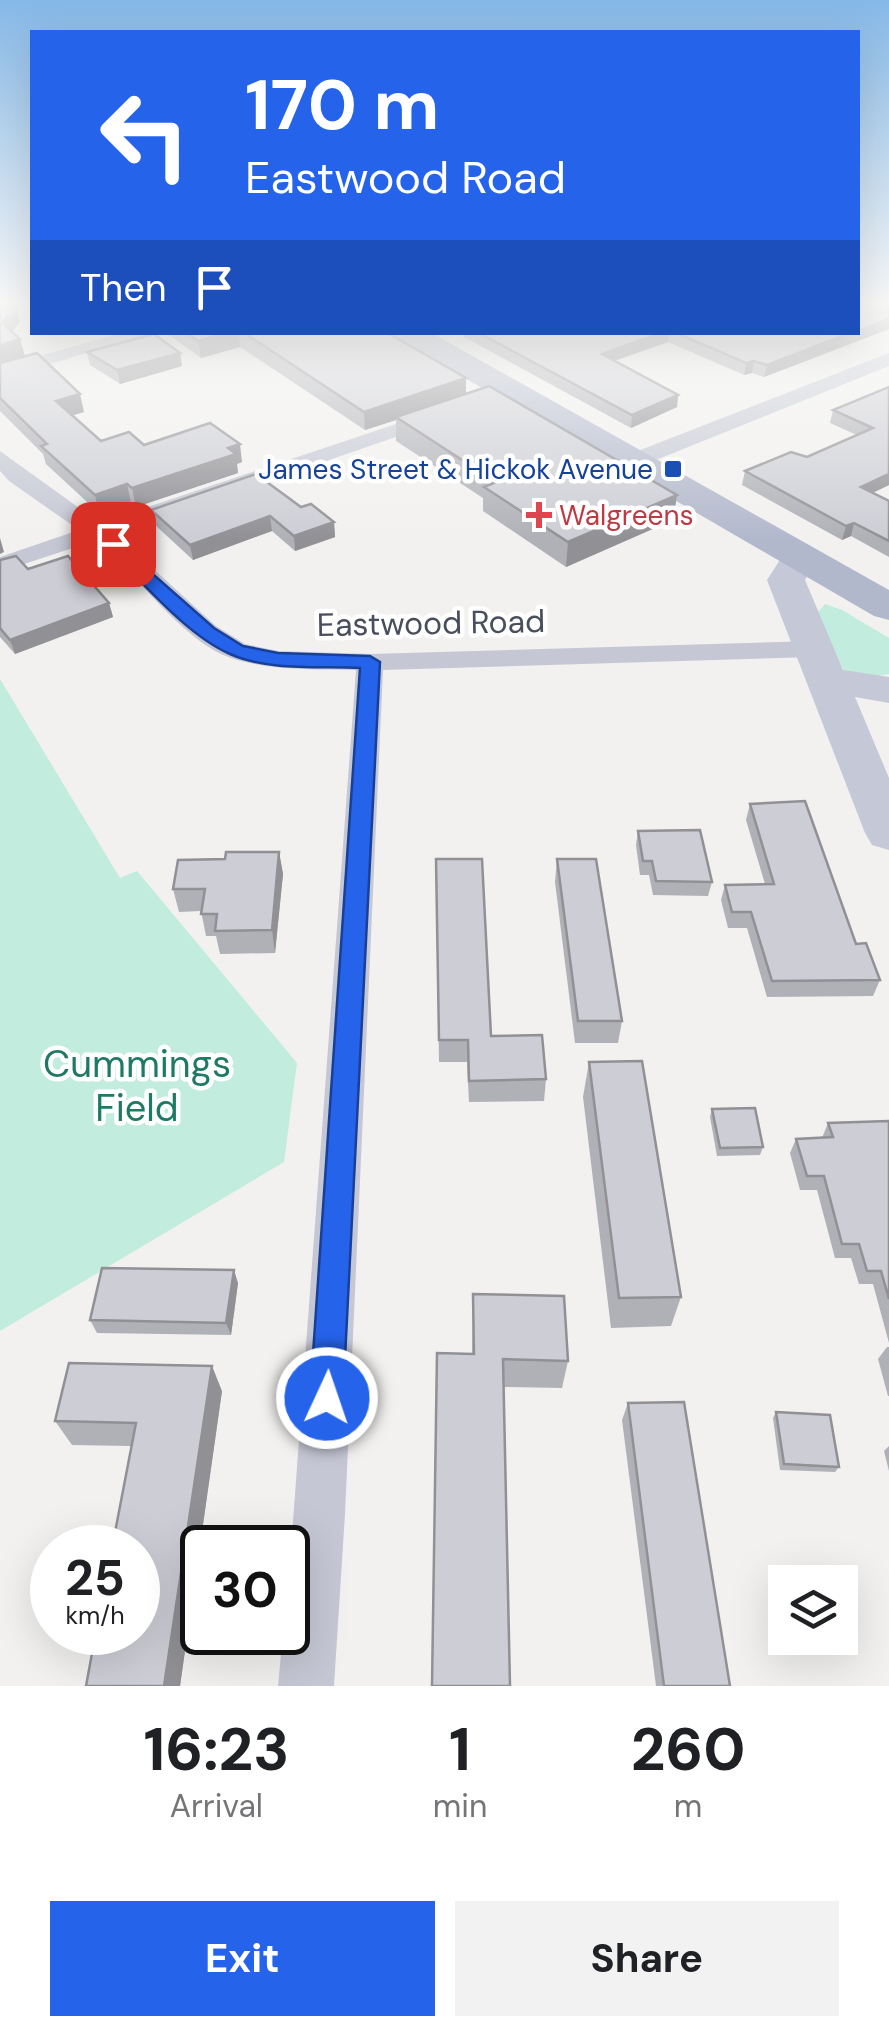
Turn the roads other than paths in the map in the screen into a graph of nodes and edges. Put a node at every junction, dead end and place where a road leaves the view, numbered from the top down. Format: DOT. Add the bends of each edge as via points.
graph roads {
  1 [pos="466,382"];
  2 [pos="832,382"];
  3 [pos="485,400"];
  4 [pos="0,458"];
  5 [pos="633,461"];
  6 [pos="95,532"];
  7 [pos="0,565"];
  8 [pos="793,569"];
  9 [pos="889,607"];
  10 [pos="370,662"];
  11 [pos="818,664"];
  12 [pos="889,690"];
  13 [pos="889,706"];
  14 [pos="859,760"];
  15 [pos="889,832"];
  16 [pos="306,1686"];
  1 -- 3 [label="main road"];
  2 -- 5 [label="street"];
  3 -- 5 [label="main road"];
  3 -- 6 [label="street"];
  4 -- 6 [label="street, Eastwood Road"];
  5 -- 8 [label="main road"];
  6 -- 7 [label="street"];
  6 -- 10 [label="street, Eastwood Road" via="237,651"];
  8 -- 9 [label="main road"];
  8 -- 11 [label="street"];
  10 -- 11 [label="street, Eastwood Road"];
  10 -- 16 [label="street"];
  11 -- 12 [label="street"];
  11 -- 14 [label="street"];
  13 -- 14 [label="street"];
  14 -- 15 [label="street"];
}
